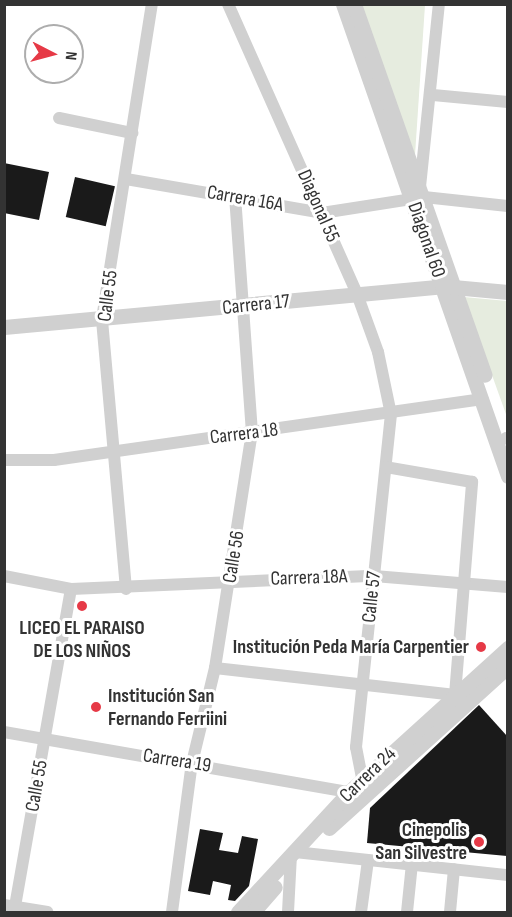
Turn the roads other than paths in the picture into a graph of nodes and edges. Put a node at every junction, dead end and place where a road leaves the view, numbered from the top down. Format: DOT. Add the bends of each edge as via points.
graph roads {
  1 [pos="152,4"];
  2 [pos="228,4"];
  3 [pos="343,4"];
  4 [pos="354,4"];
  5 [pos="439,4"];
  6 [pos="433,94"];
  7 [pos="507,102"];
  8 [pos="59,118"];
  9 [pos="132,133"];
  10 [pos="126,179"];
  11 [pos="419,195"];
  12 [pos="236,197"];
  13 [pos="507,206"];
  14 [pos="322,213"];
  15 [pos="449,286"];
  16 [pos="507,292"];
  17 [pos="357,294"];
  18 [pos="241,306"];
  19 [pos="102,319"];
  20 [pos="4,327"];
  21 [pos="483,399"];
  22 [pos="391,414"];
  23 [pos="252,433"];
  24 [pos="507,440"];
  25 [pos="116,448"];
  26 [pos="4,460"];
  27 [pos="386,466"];
  28 [pos="507,476"];
  29 [pos="4,576"];
  30 [pos="374,576"];
  31 [pos="231,581"];
  32 [pos="464,584"];
  33 [pos="507,587"];
  34 [pos="71,589"];
  35 [pos="126,589"];
  36 [pos="507,648"];
  37 [pos="507,666"];
  38 [pos="215,668"];
  39 [pos="363,684"];
  40 [pos="455,695"];
  41 [pos="4,732"];
  42 [pos="46,740"];
  43 [pos="192,763"];
  44 [pos="362,779"];
  45 [pos="349,792"];
  46 [pos="296,857"];
  47 [pos="368,860"];
  48 [pos="412,864"];
  49 [pos="454,869"];
  50 [pos="507,875"];
  51 [pos="11,908"];
  52 [pos="47,912"];
  53 [pos="172,912"];
  54 [pos="238,912"];
  55 [pos="253,912"];
  56 [pos="288,912"];
  57 [pos="362,912"];
  58 [pos="407,912"];
  59 [pos="450,912"];
  1 -- 9 [label="street, Calle 55"];
  2 -- 14 [label="street, Diagonal 55"];
  3 -- 11 [label="street, Diagonal 60"];
  4 -- 11 [label="street, Diagonal 60"];
  5 -- 6 [label="street"];
  6 -- 7 [label="street"];
  6 -- 11 [label="street"];
  8 -- 9 [label="street"];
  9 -- 10 [label="street, Calle 55"];
  10 -- 12 [label="street, Carrera 16A"];
  10 -- 19 [label="street, Calle 55"];
  11 -- 13 [label="street, Carrera 16A"];
  11 -- 14 [label="street, Carrera 16A"];
  11 -- 15 [label="street, Diagonal 60"];
  12 -- 14 [label="street, Carrera 16A"];
  12 -- 18 [label="street, Calle 56"];
  14 -- 17 [label="street, Diagonal 55"];
  15 -- 16 [label="street, Carrera 17"];
  15 -- 17 [label="street, Carrera 17"];
  15 -- 21 [label="street, Diagonal 60"];
  15 -- 24 [label="street, Diagonal 60"];
  17 -- 18 [label="street, Carrera 17"];
  17 -- 22 [label="street, Diagonal 55" via="378,352"];
  18 -- 19 [label="street, Carrera 17"];
  18 -- 23 [label="street, Calle 56"];
  19 -- 20 [label="street, Carrera 17"];
  19 -- 25 [label="street, Calle 55"];
  21 -- 22 [label="street, Carrera 18"];
  21 -- 28 [label="street, Diagonal 60"];
  22 -- 23 [label="street, Carrera 18"];
  22 -- 27 [label="street, Calle 57"];
  23 -- 25 [label="street, Carrera 18"];
  23 -- 31 [label="street, Calle 56"];
  25 -- 26 [label="street, Carrera 18" via="54,460"];
  25 -- 35 [label="street, Calle 55"];
  27 -- 30 [label="street, Calle 57"];
  27 -- 32 [label="street" via="472,482"];
  29 -- 34 [label="street, Carrera 18A"];
  30 -- 31 [label="street, Carrera 18A"];
  30 -- 32 [label="street, Carrera 18A"];
  30 -- 39 [label="street, Calle 57"];
  31 -- 35 [label="street, Carrera 18A"];
  31 -- 38 [label="street, Calle 56"];
  32 -- 33 [label="street, Carrera 18A"];
  32 -- 40 [label="street"];
  34 -- 35 [label="street, Carrera 18A"];
  34 -- 42 [label="street, Calle 55"];
  36 -- 40 [label="street, Carrera 24"];
  37 -- 46 [label="street, Carrera 24" via="399,759"];
  38 -- 39 [label="street"];
  38 -- 43 [label="street, Calle 56"];
  39 -- 40 [label="street"];
  39 -- 44 [label="street, Calle 57" via="356,747"];
  40 -- 44 [label="street, Carrera 24"];
  41 -- 42 [label="street, Carrera 19"];
  42 -- 43 [label="street, Carrera 19"];
  42 -- 51 [label="street, Calle 55"];
  43 -- 45 [label="street, Carrera 19"];
  43 -- 53 [label="street, Calle 56"];
  44 -- 45 [label="street, Carrera 24"];
  45 -- 46 [label="street, Carrera 24"];
  46 -- 47 [label="street"];
  46 -- 54 [label="street, Carrera 24"];
  46 -- 55 [label="street, Carrera 24"];
  46 -- 56 [label="street"];
  47 -- 48 [label="street"];
  47 -- 57 [label="street"];
  48 -- 49 [label="street"];
  48 -- 58 [label="street"];
  49 -- 50 [label="street"];
  49 -- 59 [label="street"];
  51 -- 52 [label="street"];
}
